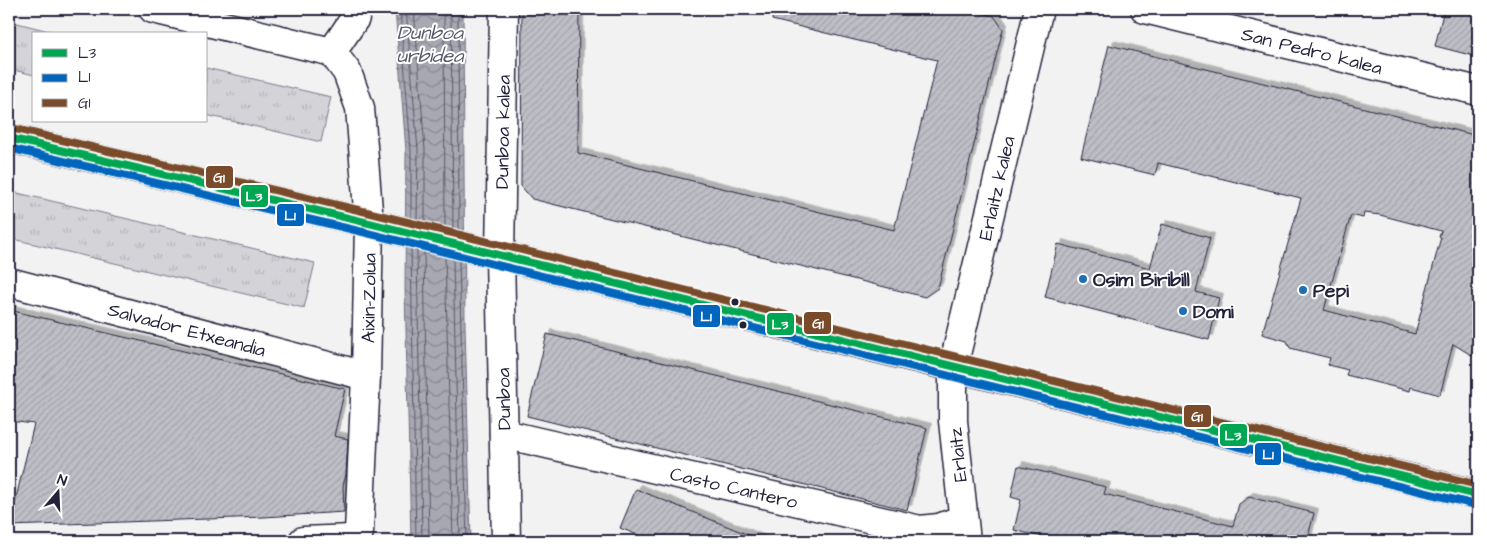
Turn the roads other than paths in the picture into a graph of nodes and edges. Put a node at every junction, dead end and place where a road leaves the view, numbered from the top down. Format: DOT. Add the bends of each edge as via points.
graph roads {
  1 [pos="153,9"];
  2 [pos="356,9"];
  3 [pos="504,9"];
  4 [pos="1039,9"];
  5 [pos="1145,9"];
  6 [pos="332,52"];
  7 [pos="1478,91"];
  8 [pos="9,138"];
  9 [pos="369,223"];
  10 [pos="500,256"];
  11 [pos="9,282"];
  12 [pos="953,367"];
  13 [pos="366,376"];
  14 [pos="504,434"];
  15 [pos="1478,495"];
  16 [pos="965,530"];
  17 [pos="351,540"];
  18 [pos="303,541"];
  19 [pos="506,541"];
  1 -- 6 [label="street"];
  2 -- 6 [label="street" via="355,18"];
  3 -- 10 [label="street, Dunboa kalea"];
  4 -- 12 [label="street, Erlaitz kalea"];
  5 -- 7 [label="street, San Pedro kalea"];
  6 -- 9 [label="street, Aixin-Zolua" via="346,72 360,108"];
  8 -- 9 [label="street"];
  9 -- 10 [label="street"];
  9 -- 13 [label="street, Aixin-Zolua"];
  10 -- 12 [label="street"];
  10 -- 14 [label="street, Dunboa"];
  11 -- 13 [label="street, Salvador Etxeandia"];
  12 -- 15 [label="street"];
  12 -- 16 [label="street, Erlaitz" via="953,420"];
  13 -- 17 [label="street, Aixin-Zolua" via="359,532"];
  14 -- 16 [label="street, Casto Cantero" via="920,530"];
  14 -- 19 [label="street, Dunboa"];
  17 -- 18 [label="street"];
}
